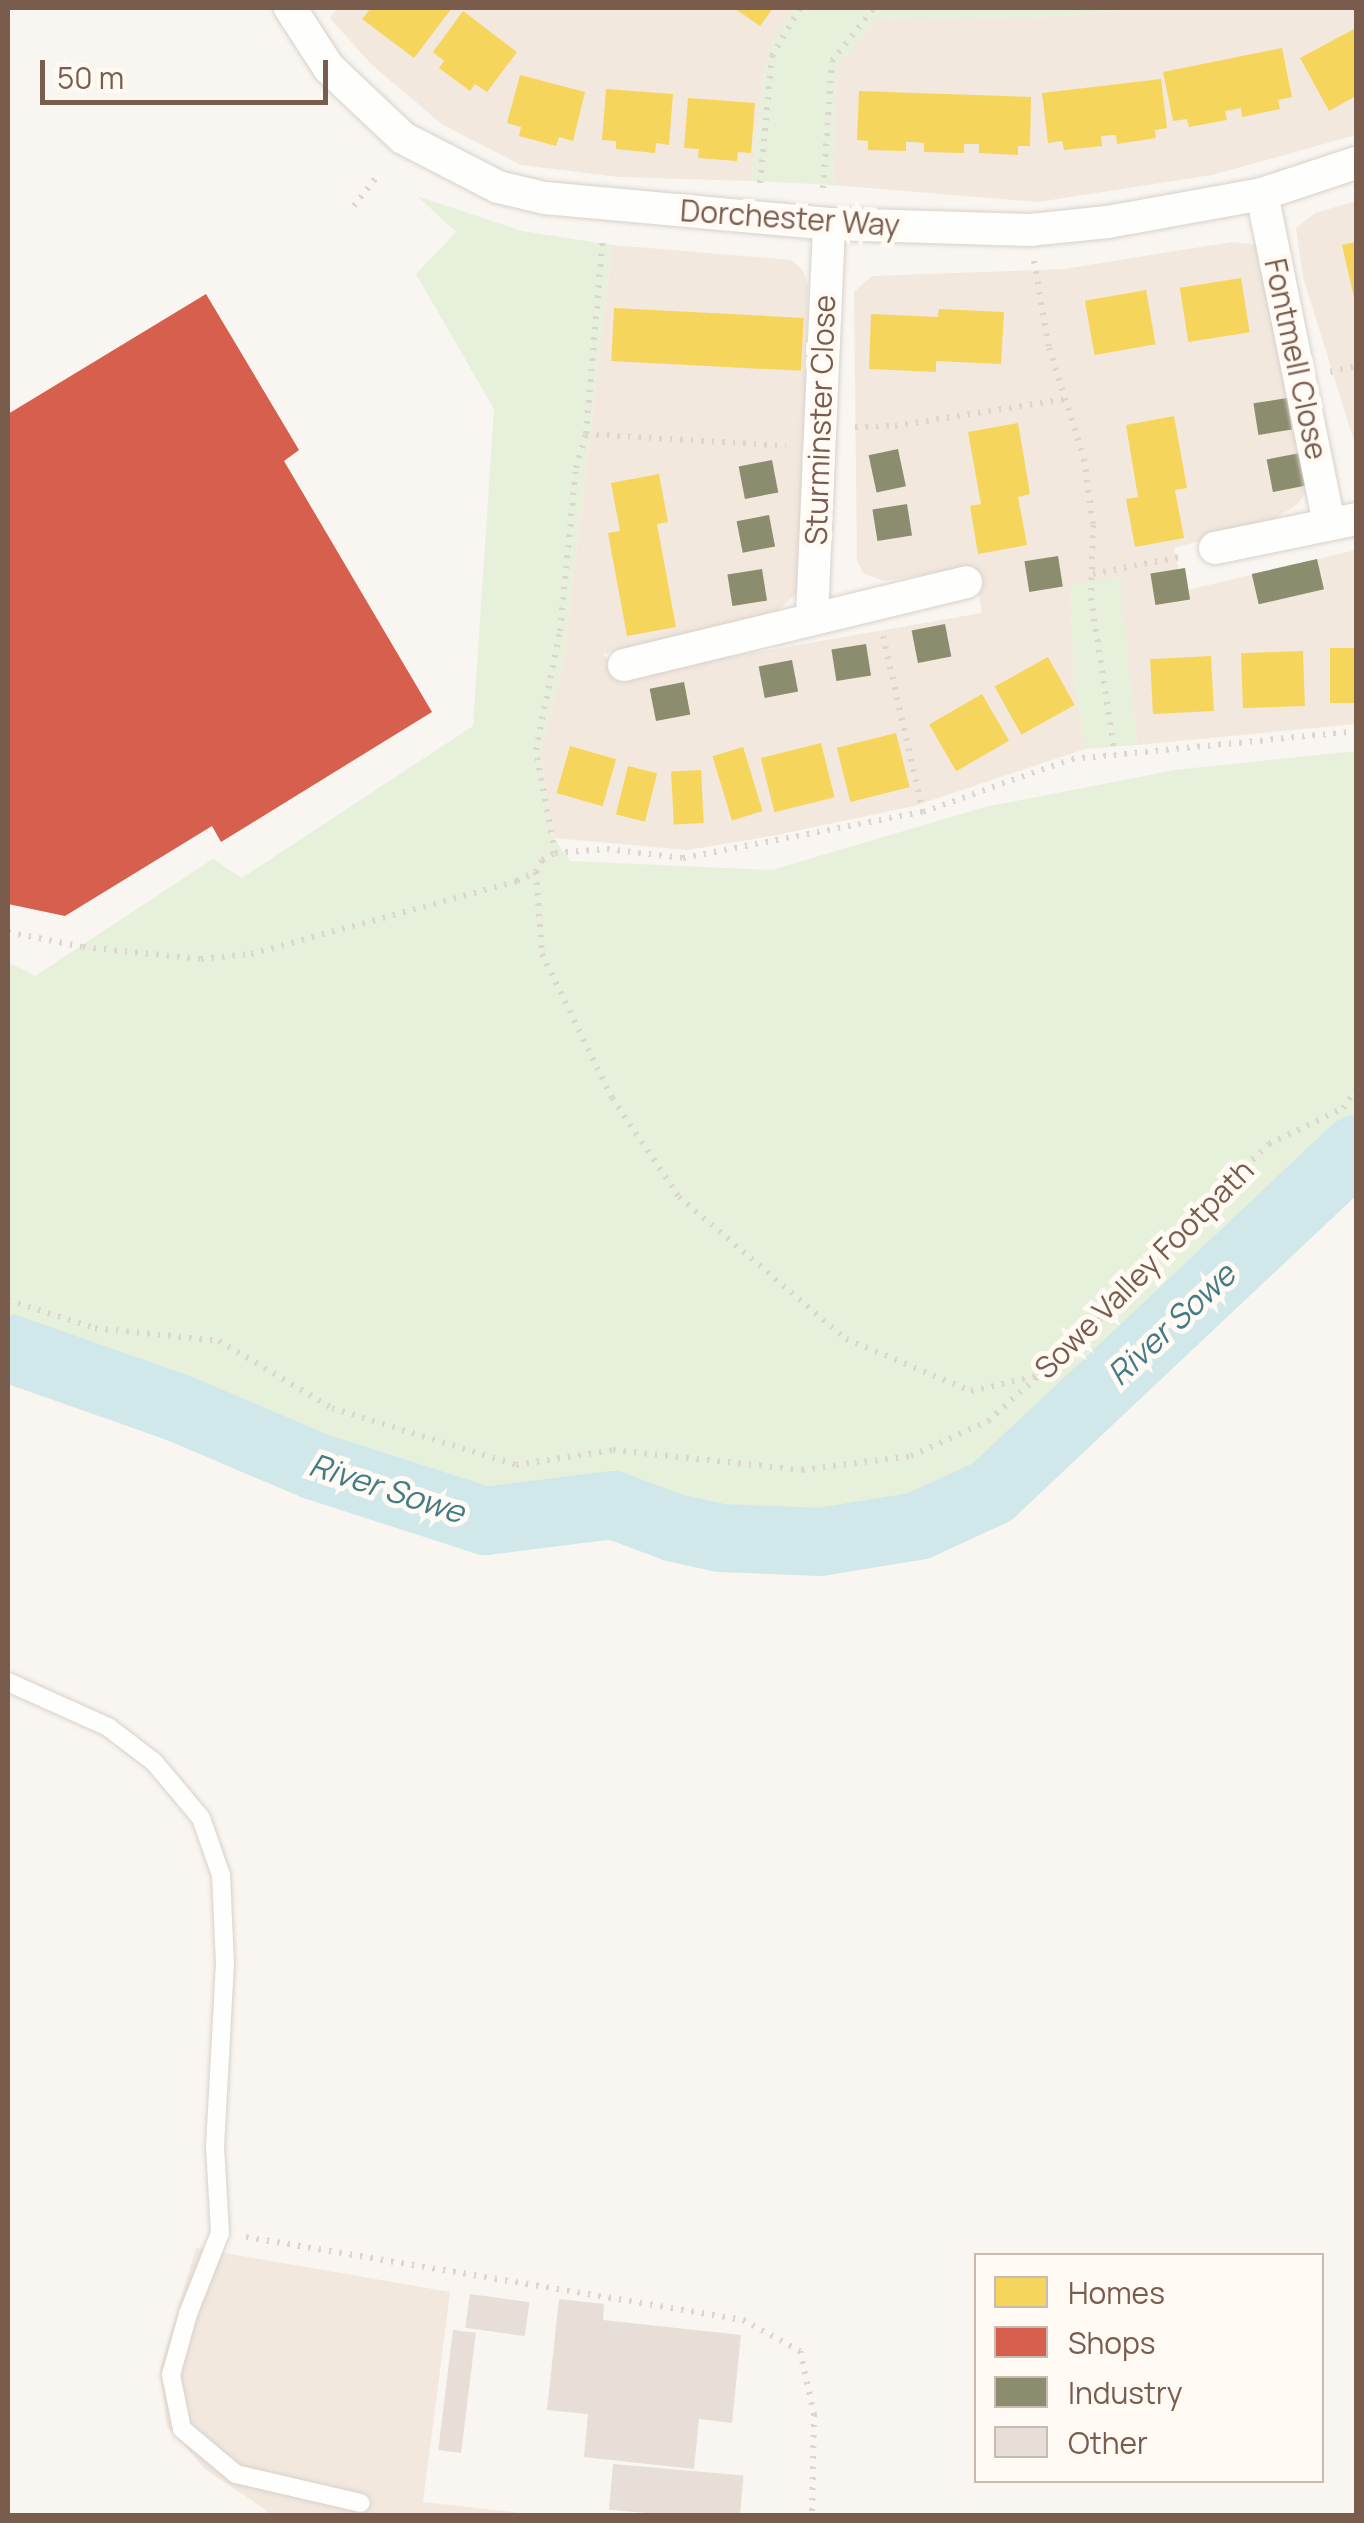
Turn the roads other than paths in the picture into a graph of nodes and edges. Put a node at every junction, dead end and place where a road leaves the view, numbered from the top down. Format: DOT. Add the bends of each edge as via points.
graph roads {
  1 [pos="290,8"];
  2 [pos="1356,163"];
  3 [pos="1262,194"];
  4 [pos="828,224"];
  5 [pos="1343,522"];
  6 [pos="1214,548"];
  7 [pos="966,582"];
  8 [pos="812,616"];
  9 [pos="624,665"];
  10 [pos="8,1682"];
  11 [pos="360,2503"];
  1 -- 4 [label="street, Dorchester Way" via="329,68 406,140 498,187"];
  2 -- 3 [label="street, Dorchester Way"];
  3 -- 4 [label="street, Dorchester Way" via="1030,230"];
  3 -- 5 [label="street, Fontmell Close"];
  4 -- 8 [label="street, Sturminster Close"];
  5 -- 6 [label="street, Fontmell Close"];
  7 -- 8 [label="street"];
  8 -- 9 [label="street"];
  10 -- 11 [label="lane" via="108,1728 154,1762 201,1818 221,1875 226,1963 214,2146 220,2233 172,2375 182,2429 236,2474"];
}
